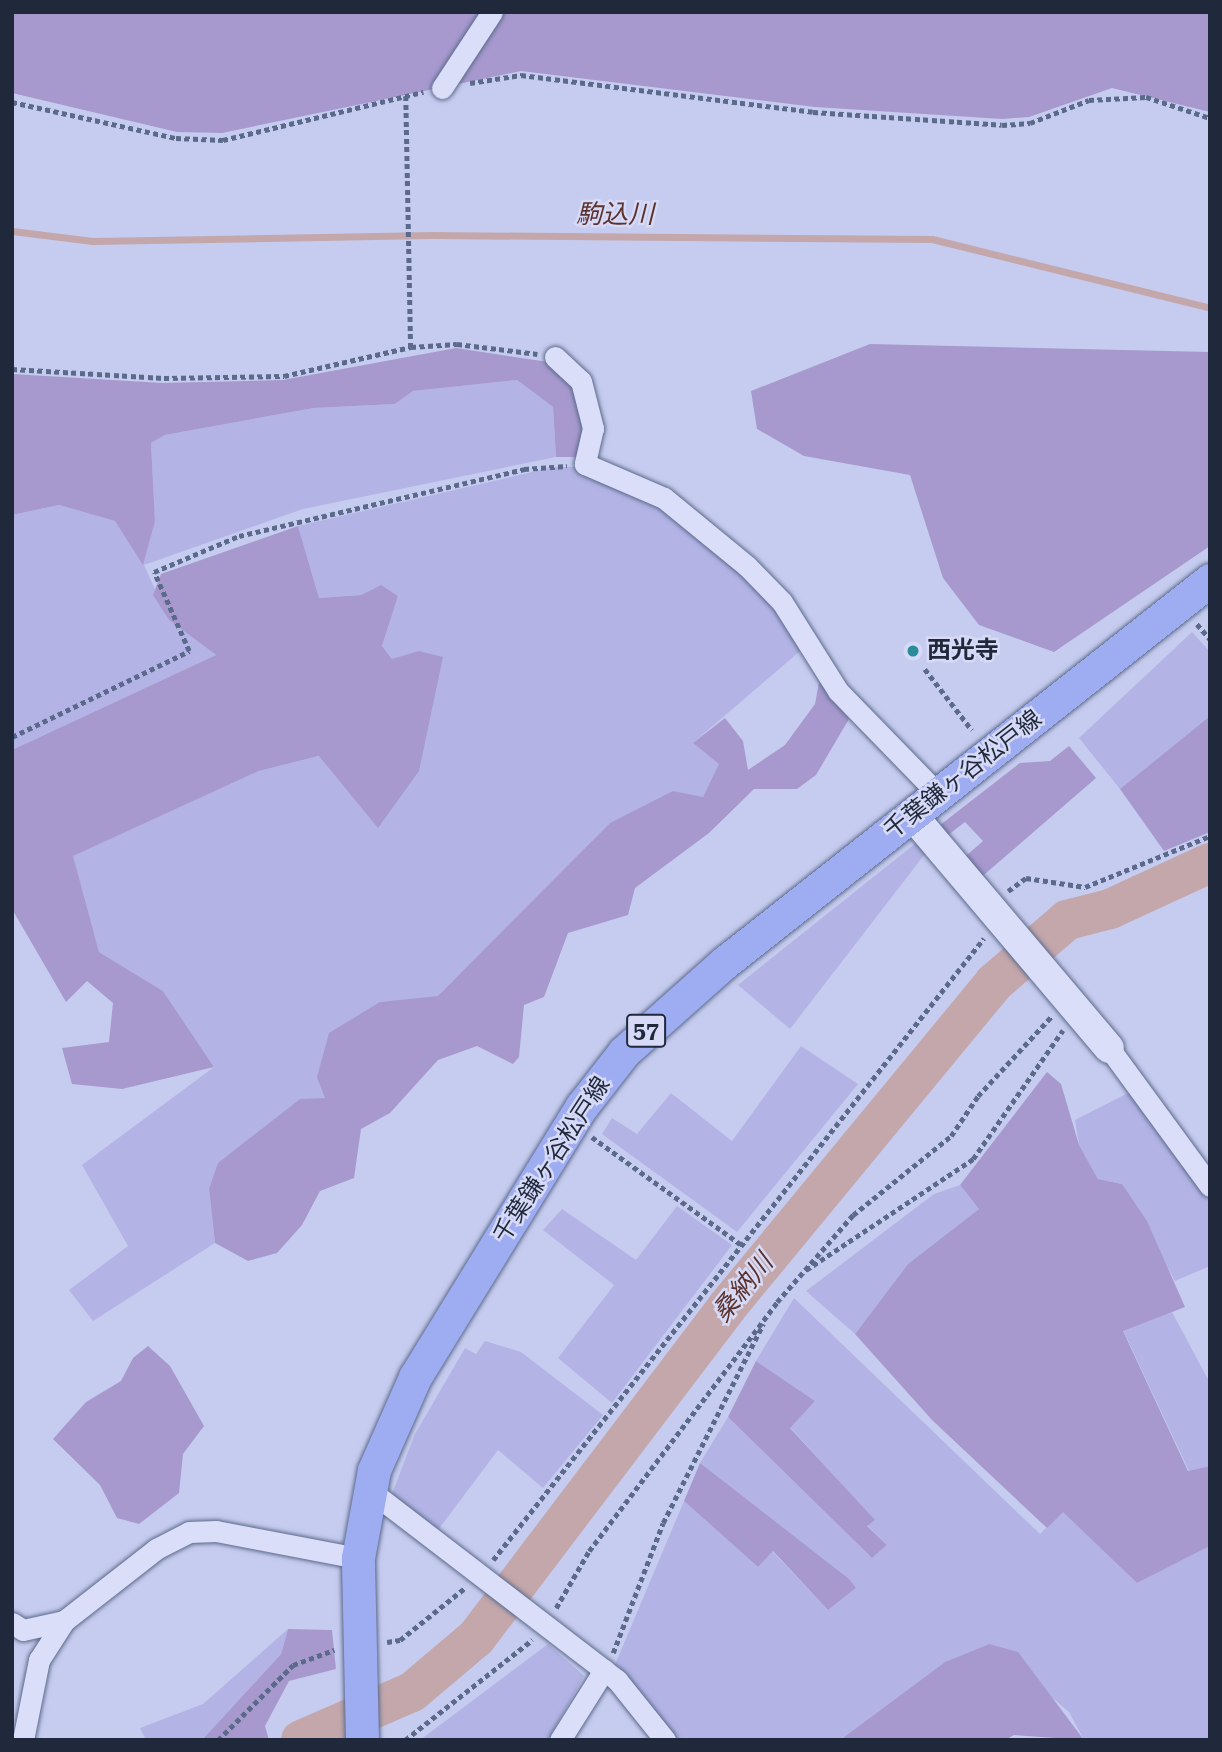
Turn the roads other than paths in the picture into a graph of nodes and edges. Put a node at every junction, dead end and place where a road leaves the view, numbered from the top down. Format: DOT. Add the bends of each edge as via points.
graph roads {
  1 [pos="492,12"];
  2 [pos="442,88"];
  3 [pos="555,357"];
  4 [pos="1210,580"];
  5 [pos="939,795"];
  6 [pos="912,815"];
  7 [pos="1109,1048"];
  8 [pos="1210,1186"];
  9 [pos="368,1489"];
  10 [pos="358,1558"];
  11 [pos="64,1621"];
  12 [pos="12,1623"];
  13 [pos="604,1670"];
  14 [pos="23,1740"];
  15 [pos="362,1740"];
  16 [pos="559,1740"];
  17 [pos="665,1740"];
  1 -- 2 [label="street"];
  3 -- 5 [label="street" via="581,381 593,428 585,464 664,498 747,566 782,602 838,691"];
  4 -- 5 [label="main road, 千葉鎌ヶ谷松戸線 / 57"];
  5 -- 6 [label="main road, 千葉鎌ヶ谷松戸線 / 57"];
  6 -- 7 [label="street"];
  6 -- 9 [label="main road, 千葉鎌ヶ谷松戸線 / 57" via="664,1013 624,1052 572,1123 415,1377"];
  7 -- 8 [label="street"];
  9 -- 10 [label="main road, 千葉鎌ヶ谷松戸線 / 57"];
  9 -- 13 [label="street"];
  10 -- 11 [label="street" via="216,1531 190,1532 156,1549"];
  10 -- 15 [label="main road, 千葉鎌ヶ谷松戸線 / 57"];
  11 -- 12 [label="street" via="23,1630"];
  11 -- 14 [label="street" via="39,1660"];
  13 -- 16 [label="street"];
  13 -- 17 [label="street"];
}
